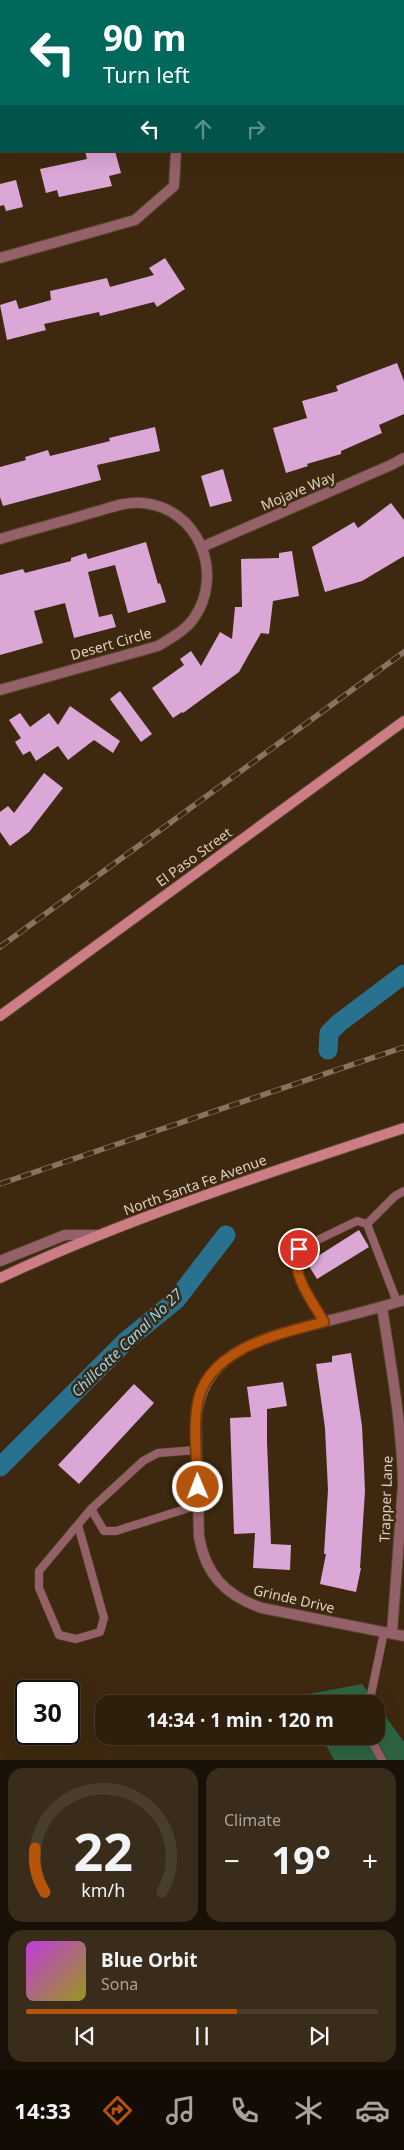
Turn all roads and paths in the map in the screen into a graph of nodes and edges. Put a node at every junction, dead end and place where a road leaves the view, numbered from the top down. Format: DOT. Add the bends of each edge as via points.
graph roads {
  1 [pos="176,152"];
  2 [pos="0,258"];
  3 [pos="404,458"];
  4 [pos="0,539"];
  5 [pos="202,547"];
  6 [pos="0,690"];
  7 [pos="404,721"];
  8 [pos="0,1016"];
  9 [pos="404,1128"];
  10 [pos="404,1190"];
  11 [pos="367,1224"];
  12 [pos="99,1235"];
  13 [pos="0,1261"];
  14 [pos="0,1278"];
  15 [pos="400,1302"];
  16 [pos="382,1307"];
  17 [pos="324,1322"];
  18 [pos="197,1450"];
  19 [pos="198,1505"];
  20 [pos="91,1509"];
  21 [pos="78,1525"];
  22 [pos="388,1633"];
  23 [pos="404,1636"];
  24 [pos="371,1695"];
  25 [pos="374,1745"];
  26 [pos="382,1760"];
  1 -- 2 [label="street" via="174,186 135,220"];
  3 -- 5 [label="street, Mojave Way"];
  4 -- 5 [label="street, Desert Circle" via="120,505 142,502 164,508 186,521"];
  5 -- 6 [label="street, Desert Circle" via="208,569 204,595 194,618 178,634 158,646"];
  7 -- 8 [label="main road, El Paso Street"];
  9 -- 12 [label="main road, North Santa Fe Avenue"];
  10 -- 11 [label="lane"];
  11 -- 15 [label="lane"];
  11 -- 17 [label="lane" via="357,1221 344,1226 299,1249 295,1258 298,1276"];
  12 -- 13 [label="street" via="65,1235"];
  12 -- 14 [label="main road, North Santa Fe Avenue"];
  15 -- 16 [label="street, Grinde Drive"];
  16 -- 17 [label="street, Grinde Drive"];
  16 -- 22 [label="street, Trapper Lane" via="403,1461"];
  17 -- 18 [label="street, Grinde Drive" via="276,1335 239,1350 211,1375 197,1405"];
  18 -- 19 [label="street, Grinde Drive"];
  18 -- 20 [label="lane" via="158,1453 143,1461"];
  19 -- 20 [label="lane" via="116,1531 104,1531"];
  19 -- 22 [label="street, Grinde Drive" via="202,1553 216,1579 231,1594 262,1608"];
  20 -- 21 [label="lane"];
  21 -- 21 [label="lane" via="39,1571 39,1588 60,1635 76,1639 100,1632 104,1618"];
  22 -- 23 [label="street, Grinde Drive"];
  22 -- 24 [label="lane"];
  25 -- 26 [label="lane"];
}
